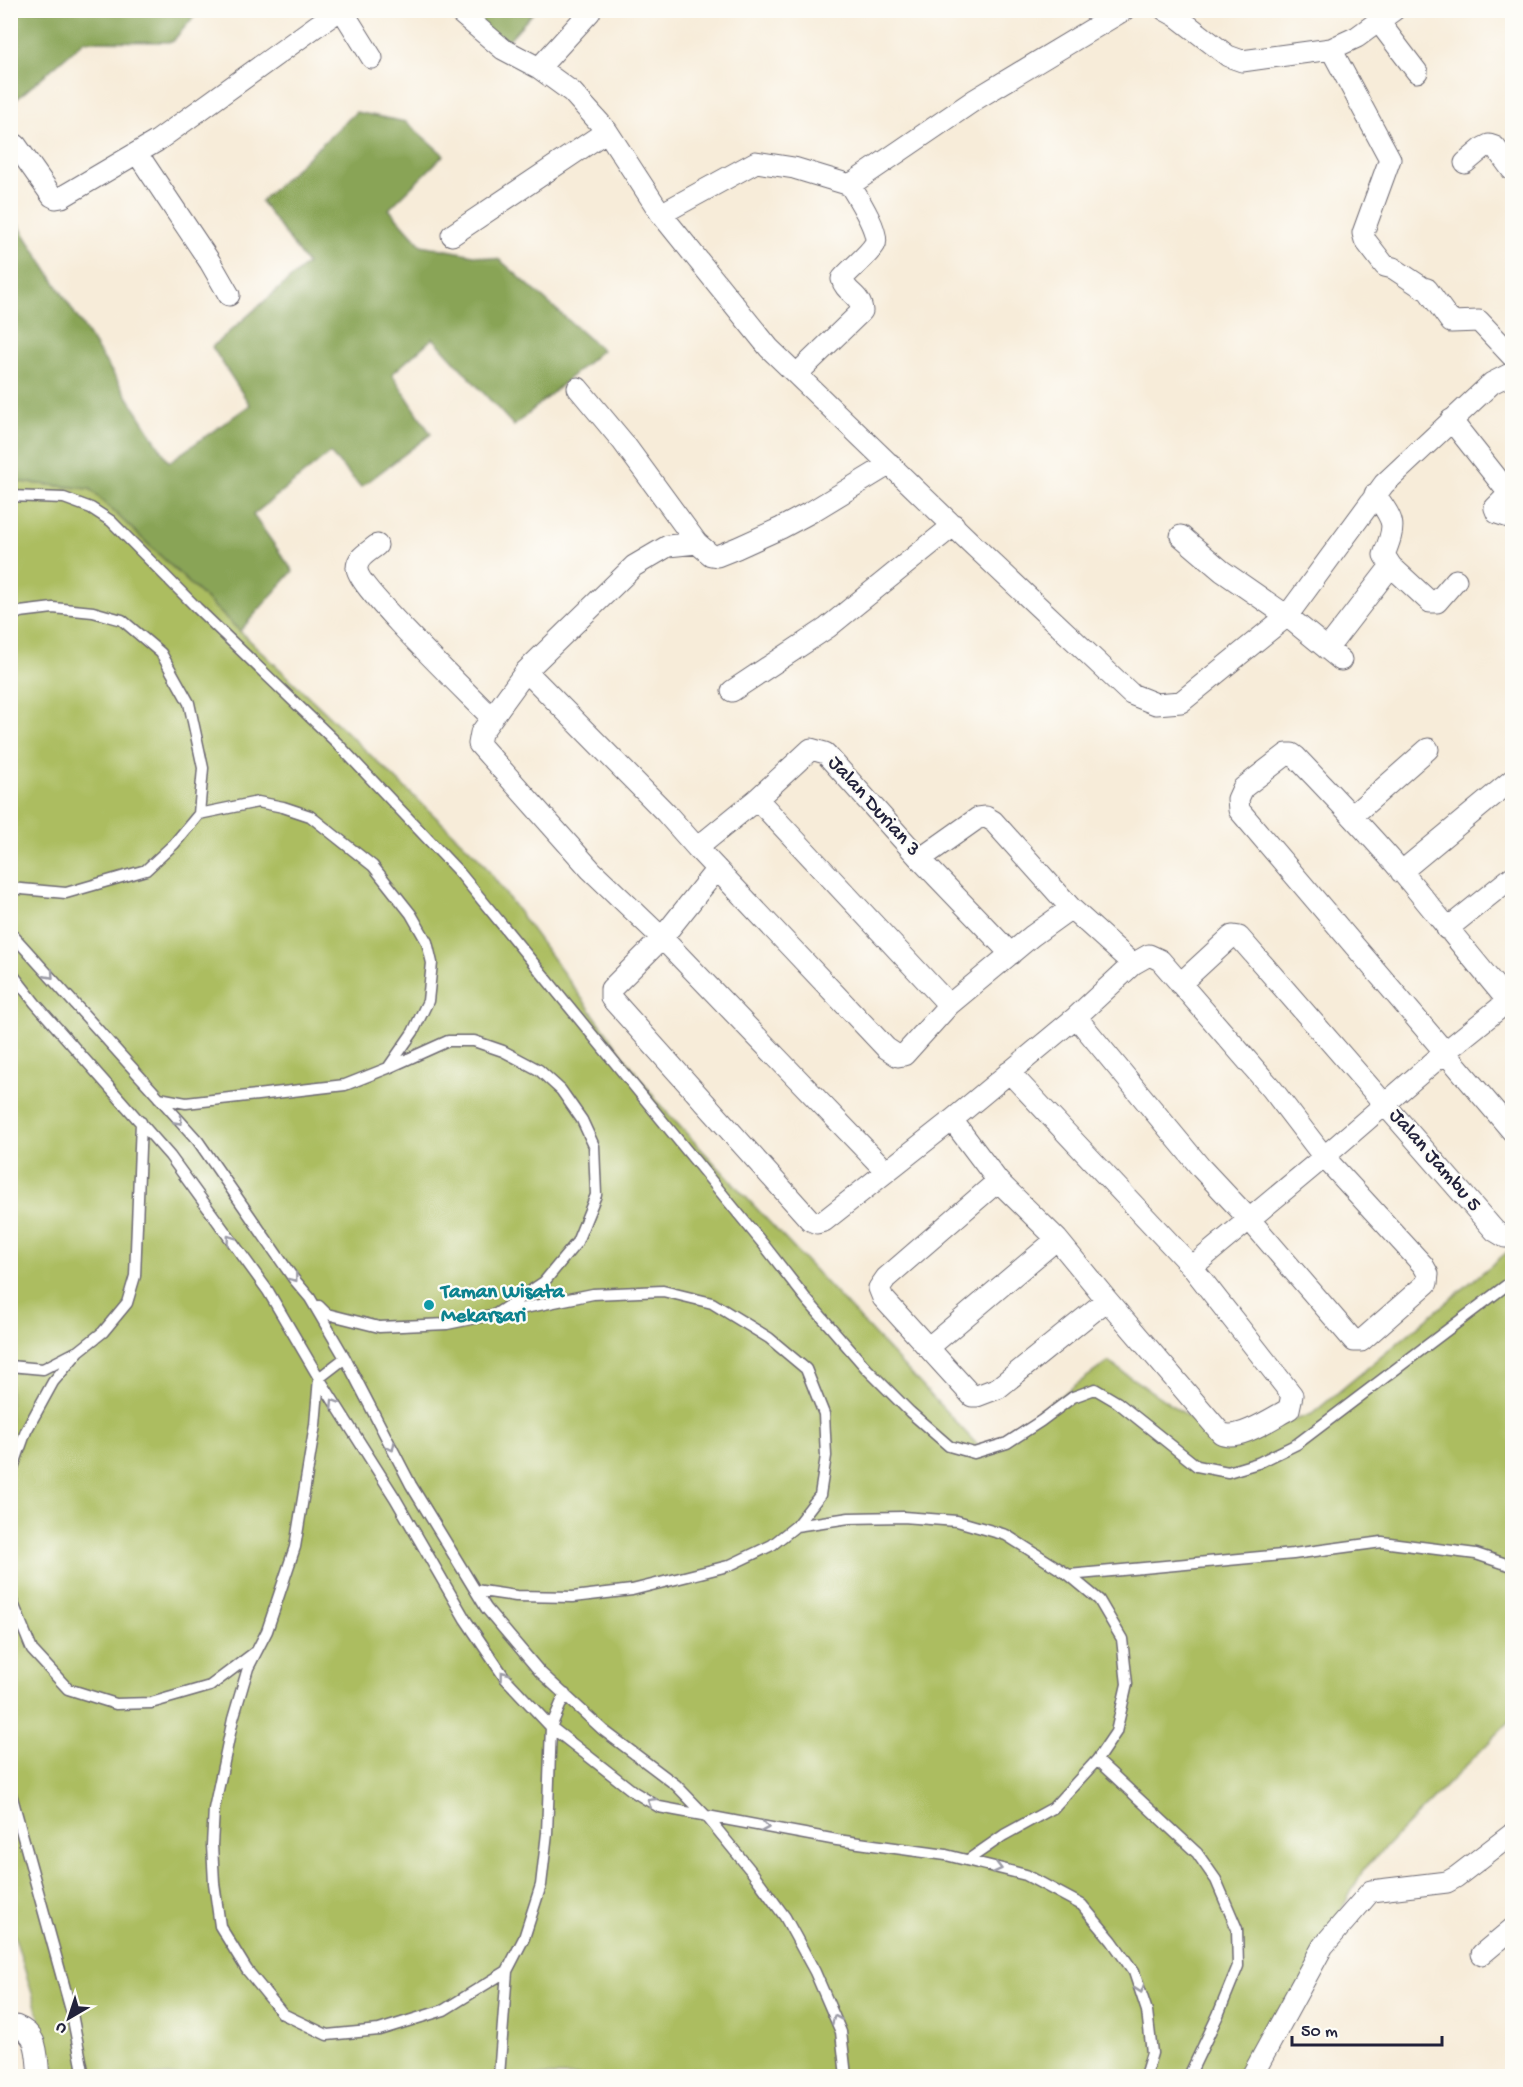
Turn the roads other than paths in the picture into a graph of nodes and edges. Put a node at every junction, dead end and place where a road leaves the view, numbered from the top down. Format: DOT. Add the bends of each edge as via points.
graph roads {
  1 [pos="341,10"];
  2 [pos="457,10"];
  3 [pos="1124,10"];
  4 [pos="1165,10"];
  5 [pos="590,12"];
  6 [pos="1386,16"];
  7 [pos="1331,49"];
  8 [pos="372,58"];
  9 [pos="539,68"];
  10 [pos="1417,72"];
  11 [pos="607,131"];
  12 [pos="16,145"];
  13 [pos="137,153"];
  14 [pos="1465,163"];
  15 [pos="1512,170"];
  16 [pos="850,185"];
  17 [pos="661,214"];
  18 [pos="452,235"];
  19 [pos="229,295"];
  20 [pos="1512,356"];
  21 [pos="1512,373"];
  22 [pos="797,374"];
  23 [pos="578,388"];
  24 [pos="1451,420"];
  25 [pos="890,464"];
  26 [pos="1376,494"];
  27 [pos="10,496"];
  28 [pos="1512,518"];
  29 [pos="954,525"];
  30 [pos="1181,536"];
  31 [pos="697,543"];
  32 [pos="377,545"];
  33 [pos="1391,567"];
  34 [pos="1456,580"];
  35 [pos="1287,616"];
  36 [pos="10,617"];
  37 [pos="526,671"];
  38 [pos="732,691"];
  39 [pos="492,718"];
  40 [pos="1428,749"];
  41 [pos="1512,780"];
  42 [pos="757,799"];
  43 [pos="199,814"];
  44 [pos="1352,816"];
  45 [pos="697,848"];
  46 [pos="920,859"];
  47 [pos="717,869"];
  48 [pos="1401,872"];
  49 [pos="1512,877"];
  50 [pos="10,888"];
  51 [pos="1071,908"];
  52 [pos="1447,929"];
  53 [pos="10,932"];
  54 [pos="662,938"];
  55 [pos="1011,954"];
  56 [pos="1133,964"];
  57 [pos="10,971"];
  58 [pos="1180,984"];
  59 [pos="1511,1002"];
  60 [pos="949,1005"];
  61 [pos="1076,1017"];
  62 [pos="1445,1052"];
  63 [pos="388,1068"];
  64 [pos="1009,1072"];
  65 [pos="159,1098"];
  66 [pos="1384,1104"];
  67 [pos="952,1120"];
  68 [pos="141,1122"];
  69 [pos="1512,1131"];
  70 [pos="1324,1157"];
  71 [pos="886,1171"];
  72 [pos="998,1181"];
  73 [pos="1249,1219"];
  74 [pos="1512,1236"];
  75 [pos="1057,1239"];
  76 [pos="1192,1267"];
  77 [pos="1512,1281"];
  78 [pos="310,1298"];
  79 [pos="1107,1300"];
  80 [pos="496,1314"];
  81 [pos="928,1348"];
  82 [pos="79,1351"];
  83 [pos="345,1358"];
  84 [pos="10,1366"];
  85 [pos="319,1378"];
  86 [pos="10,1476"];
  87 [pos="796,1526"];
  88 [pos="1512,1566"];
  89 [pos="1069,1575"];
  90 [pos="475,1590"];
  91 [pos="10,1596"];
  92 [pos="256,1651"];
  93 [pos="565,1694"];
  94 [pos="551,1727"];
  95 [pos="1098,1760"];
  96 [pos="10,1790"];
  97 [pos="707,1817"];
  98 [pos="1512,1834"];
  99 [pos="968,1860"];
  100 [pos="1512,1929"];
  101 [pos="1482,1954"];
  102 [pos="507,1971"];
  103 [pos="10,2031"];
  104 [pos="39,2076"];
  105 [pos="84,2076"];
  106 [pos="499,2076"];
  107 [pos="846,2076"];
  108 [pos="1145,2076"];
  109 [pos="1189,2076"];
  110 [pos="1252,2076"];
  1 -- 8 [label="street"];
  1 -- 13 [label="street"];
  2 -- 9 [label="street" via="503,49"];
  3 -- 16 [label="street" via="976,99"];
  4 -- 7 [label="street" via="1242,62"];
  5 -- 9 [label="street"];
  6 -- 7 [label="street" via="1357,37"];
  6 -- 10 [label="street"];
  7 -- 20 [label="street" via="1390,159 1363,233 1365,240 1385,266 1427,289 1451,322 1479,321"];
  9 -- 11 [label="street" via="572,92"];
  11 -- 17 [label="street"];
  11 -- 18 [label="street"];
  12 -- 13 [label="street" via="56,198"];
  13 -- 19 [label="street"];
  14 -- 15 [label="street" via="1489,145 1495,147"];
  16 -- 17 [label="street" via="794,168 756,162"];
  16 -- 22 [label="street" via="876,235 875,244 842,279 844,286 856,295 862,311"];
  17 -- 22 [label="street" via="770,348"];
  21 -- 24 [label="street" via="1492,383"];
  22 -- 25 [label="street"];
  23 -- 31 [label="street"];
  24 -- 26 [label="street"];
  24 -- 28 [label="street" via="1508,492 1495,508 1497,513"];
  25 -- 29 [label="street"];
  25 -- 31 [label="street" via="811,512 737,548 717,556"];
  26 -- 33 [label="street" via="1394,525 1384,557"];
  26 -- 35 [label="street"];
  27 -- 77 [label="lane" via="64,498 111,521 337,743 459,872 836,1334 910,1412 949,1446 974,1453 1007,1443 1073,1397 1095,1389 1197,1466 1228,1472 1297,1444"];
  29 -- 35 [label="street" via="1131,694 1156,704 1181,702"];
  29 -- 38 [label="street" via="827,628"];
  30 -- 35 [label="street" via="1230,577"];
  31 -- 37 [label="street" via="668,546 634,566"];
  32 -- 39 [label="street" via="359,559 357,575"];
  33 -- 34 [label="street" via="1430,602 1437,602"];
  33 -- 35 [label="street" via="1334,655"];
  36 -- 43 [label="lane" via="53,608 93,612 122,620 160,653 189,703 203,768"];
  37 -- 39 [label="street"];
  37 -- 45 [label="street"];
  39 -- 54 [label="street" via="479,736 481,747 591,870"];
  40 -- 44 [label="street"];
  41 -- 48 [label="street"];
  42 -- 45 [label="street, Jalan Durian 3"];
  42 -- 46 [label="street, Jalan Durian 3" via="811,749 818,750 825,753"];
  42 -- 60 [label="street"];
  43 -- 50 [label="lane" via="146,870 66,893"];
  43 -- 63 [label="lane" via="258,802 310,816 373,866 411,914 427,942 432,963 428,1001 413,1032"];
  44 -- 48 [label="street"];
  44 -- 62 [label="street" via="1289,753 1242,788 1238,799 1239,810"];
  45 -- 47 [label="street"];
  46 -- 51 [label="street" via="978,818 986,817"];
  46 -- 55 [label="street, Jalan Durian 3"];
  47 -- 54 [label="street"];
  47 -- 60 [label="street" via="886,1048 898,1056 904,1055"];
  48 -- 52 [label="street"];
  49 -- 52 [label="street"];
  51 -- 55 [label="street"];
  51 -- 56 [label="street"];
  52 -- 59 [label="street"];
  53 -- 65 [label="lane, one-way"];
  54 -- 71 [label="street"];
  54 -- 71 [label="street" via="611,989 610,998 810,1220 824,1221"];
  55 -- 60 [label="street"];
  56 -- 58 [label="street" via="1149,956 1160,960"];
  56 -- 61 [label="street"];
  57 -- 68 [label="lane"];
  58 -- 66 [label="street, Jalan Jambu 5" via="1232,936 1239,937"];
  58 -- 70 [label="street" via="1272,1089"];
  59 -- 62 [label="street"];
  61 -- 64 [label="street"];
  61 -- 73 [label="street"];
  62 -- 66 [label="street"];
  62 -- 69 [label="street"];
  63 -- 65 [label="lane" via="345,1085 186,1103"];
  63 -- 80 [label="lane" via="448,1041 474,1041 503,1051 539,1070 561,1090 594,1146 596,1195 577,1242 544,1282"];
  64 -- 67 [label="street"];
  64 -- 76 [label="street"];
  65 -- 78 [label="lane, one-way" via="198,1141"];
  66 -- 70 [label="street"];
  66 -- 74 [label="street, Jalan Jambu 5" via="1496,1231 1505,1237"];
  67 -- 71 [label="street"];
  67 -- 72 [label="street"];
  68 -- 82 [label="lane" via="135,1276 127,1303 103,1332"];
  85 -- 68 [label="lane, one-way" via="268,1291"];
  70 -- 73 [label="street"];
  70 -- 73 [label="street" via="1428,1274 1423,1288 1361,1341 1348,1336"];
  72 -- 75 [label="street"];
  72 -- 81 [label="street" via="879,1288 883,1298"];
  73 -- 76 [label="street"];
  75 -- 79 [label="street"];
  75 -- 81 [label="street"];
  76 -- 79 [label="street" via="1292,1395 1289,1409 1237,1436 1221,1433"];
  78 -- 80 [label="lane" via="327,1314 379,1328 447,1324"];
  78 -- 83 [label="lane"];
  79 -- 81 [label="street" via="998,1388 977,1396 972,1396"];
  80 -- 87 [label="lane" via="593,1294 663,1291 712,1303 769,1338 806,1369 824,1414 826,1456 820,1495"];
  82 -- 84 [label="lane" via="43,1369"];
  82 -- 86 [label="lane" via="53,1382 26,1431"];
  83 -- 85 [label="lane"];
  83 -- 90 [label="lane, one-way" via="411,1485"];
  85 -- 92 [label="lane" via="295,1547"];
  94 -- 85 [label="lane, one-way" via="505,1678 472,1629"];
  87 -- 89 [label="lane" via="849,1518 957,1521 1006,1536"];
  87 -- 90 [label="lane" via="772,1545 728,1566 632,1590 573,1597 516,1596"];
  88 -- 89 [label="lane" via="1476,1554 1382,1542"];
  89 -- 95 [label="lane" via="1099,1600 1122,1639 1127,1684 1116,1732"];
  90 -- 93 [label="lane" via="540,1672"];
  91 -- 92 [label="lane" via="32,1650 68,1689 116,1704 152,1703 210,1686"];
  92 -- 102 [label="lane" via="223,1758 212,1845 220,1926 247,1970 283,2014 327,2035 379,2030 444,2010"];
  93 -- 94 [label="lane"];
  93 -- 97 [label="lane" via="603,1730 676,1785"];
  97 -- 94 [label="lane, one-way" via="659,1807"];
  94 -- 102 [label="lane" via="541,1885 524,1938"];
  95 -- 99 [label="lane" via="1053,1808"];
  95 -- 109 [label="lane" via="1197,1853 1216,1880 1237,1929 1238,1966"];
  96 -- 105 [label="lane" via="72,2014"];
  97 -- 99 [label="lane, one-way"];
  107 -- 97 [label="lane, one-way" via="841,2032 815,1972 784,1917"];
  98 -- 110 [label="street" via="1447,1882 1371,1891 1323,1946"];
  99 -- 108 [label="lane, one-way" via="1026,1875 1082,1905 1112,1941 1134,1972 1147,2011 1152,2053"];
  100 -- 101 [label="street"];
  102 -- 106 [label="lane"];
  103 -- 104 [label="street" via="16,2026 22,2028 35,2040"];
}
